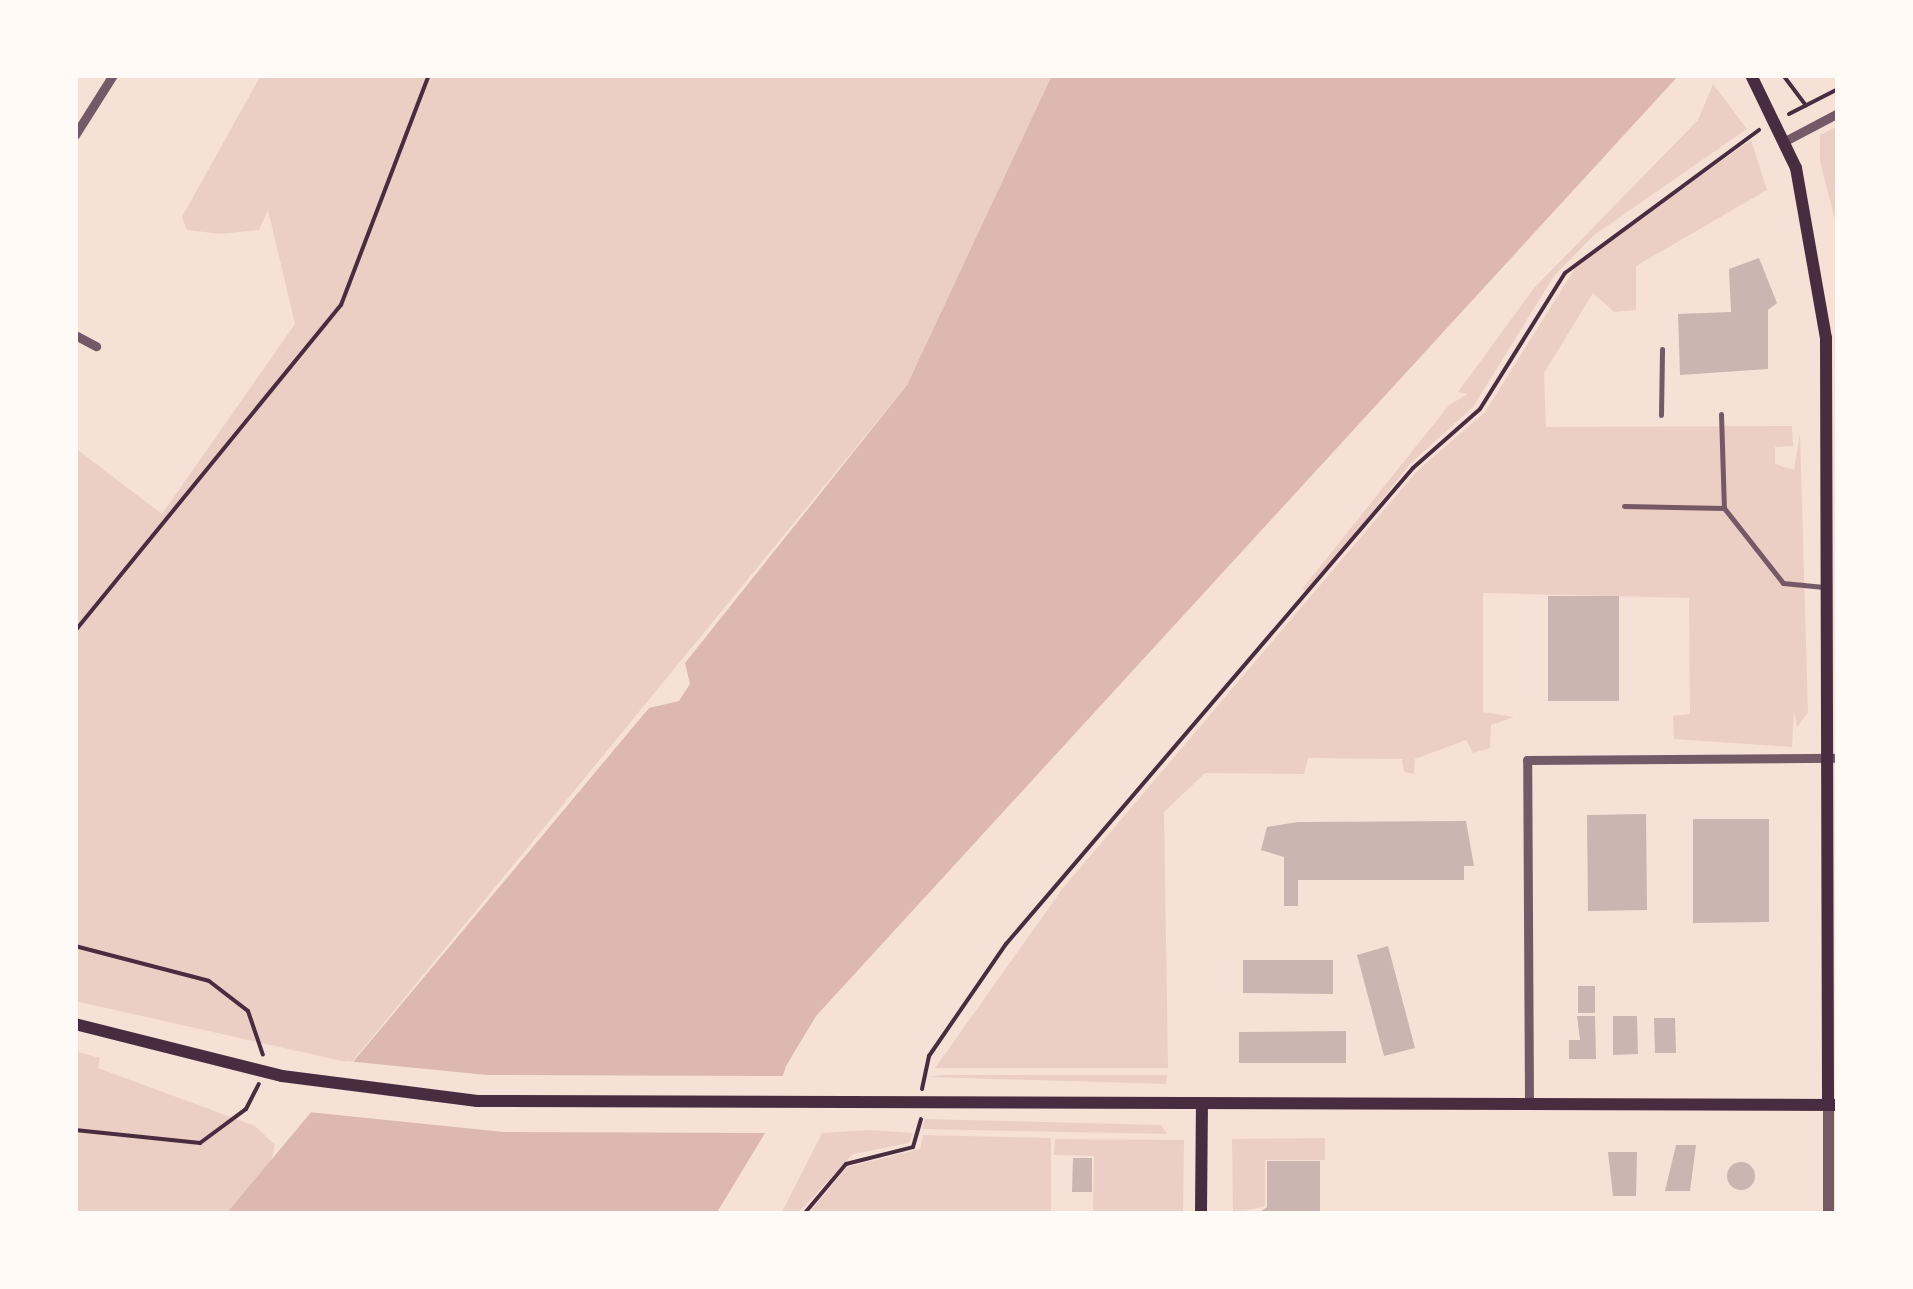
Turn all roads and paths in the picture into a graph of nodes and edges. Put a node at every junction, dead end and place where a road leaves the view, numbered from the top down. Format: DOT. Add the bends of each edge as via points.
graph roads {
  1 [pos="113,75"];
  2 [pos="428,75"];
  3 [pos="1751,75"];
  4 [pos="1783,75"];
  5 [pos="1838,89"];
  6 [pos="1806,105"];
  7 [pos="1795,111"];
  8 [pos="1838,113"];
  9 [pos="1761,130"];
  10 [pos="75,135"];
  11 [pos="1785,141"];
  12 [pos="75,335"];
  13 [pos="96,346"];
  14 [pos="1662,349"];
  15 [pos="1832,412"];
  16 [pos="1721,414"];
  17 [pos="1661,415"];
  18 [pos="1624,506"];
  19 [pos="1724,508"];
  20 [pos="1827,588"];
  21 [pos="75,631"];
  22 [pos="1833,758"];
  23 [pos="75,1024"];
  24 [pos="922,1084"];
  25 [pos="1202,1104"];
  26 [pos="1528,1105"];
  27 [pos="1833,1105"];
  28 [pos="921,1118"];
  29 [pos="804,1214"];
  30 [pos="1202,1214"];
  31 [pos="1828,1214"];
  1 -- 10 [label="street"];
  2 -- 21 [label="path" via="341,305"];
  3 -- 11 [label="main road"];
  4 -- 6 [label="path"];
  5 -- 6 [label="path"];
  6 -- 7 [label="path"];
  8 -- 11 [label="street"];
  9 -- 24 [label="path" via="1565,272 1480,409 1412,468 1006,944 929,1056"];
  11 -- 15 [label="main road" via="1818,265"];
  12 -- 13 [label="street"];
  14 -- 17 [label="lane"];
  15 -- 20 [label="main road"];
  16 -- 19 [label="lane"];
  18 -- 19 [label="lane"];
  19 -- 20 [label="lane" via="1782,583"];
  20 -- 22 [label="main road"];
  22 -- 26 [label="street" via="1527,760"];
  22 -- 27 [label="main road"];
  23 -- 25 [label="main road" via="282,1076 420,1096"];
  25 -- 26 [label="main road"];
  25 -- 30 [label="main road"];
  26 -- 27 [label="main road"];
  27 -- 31 [label="street"];
  28 -- 29 [label="path" via="913,1147 846,1164"];
}
